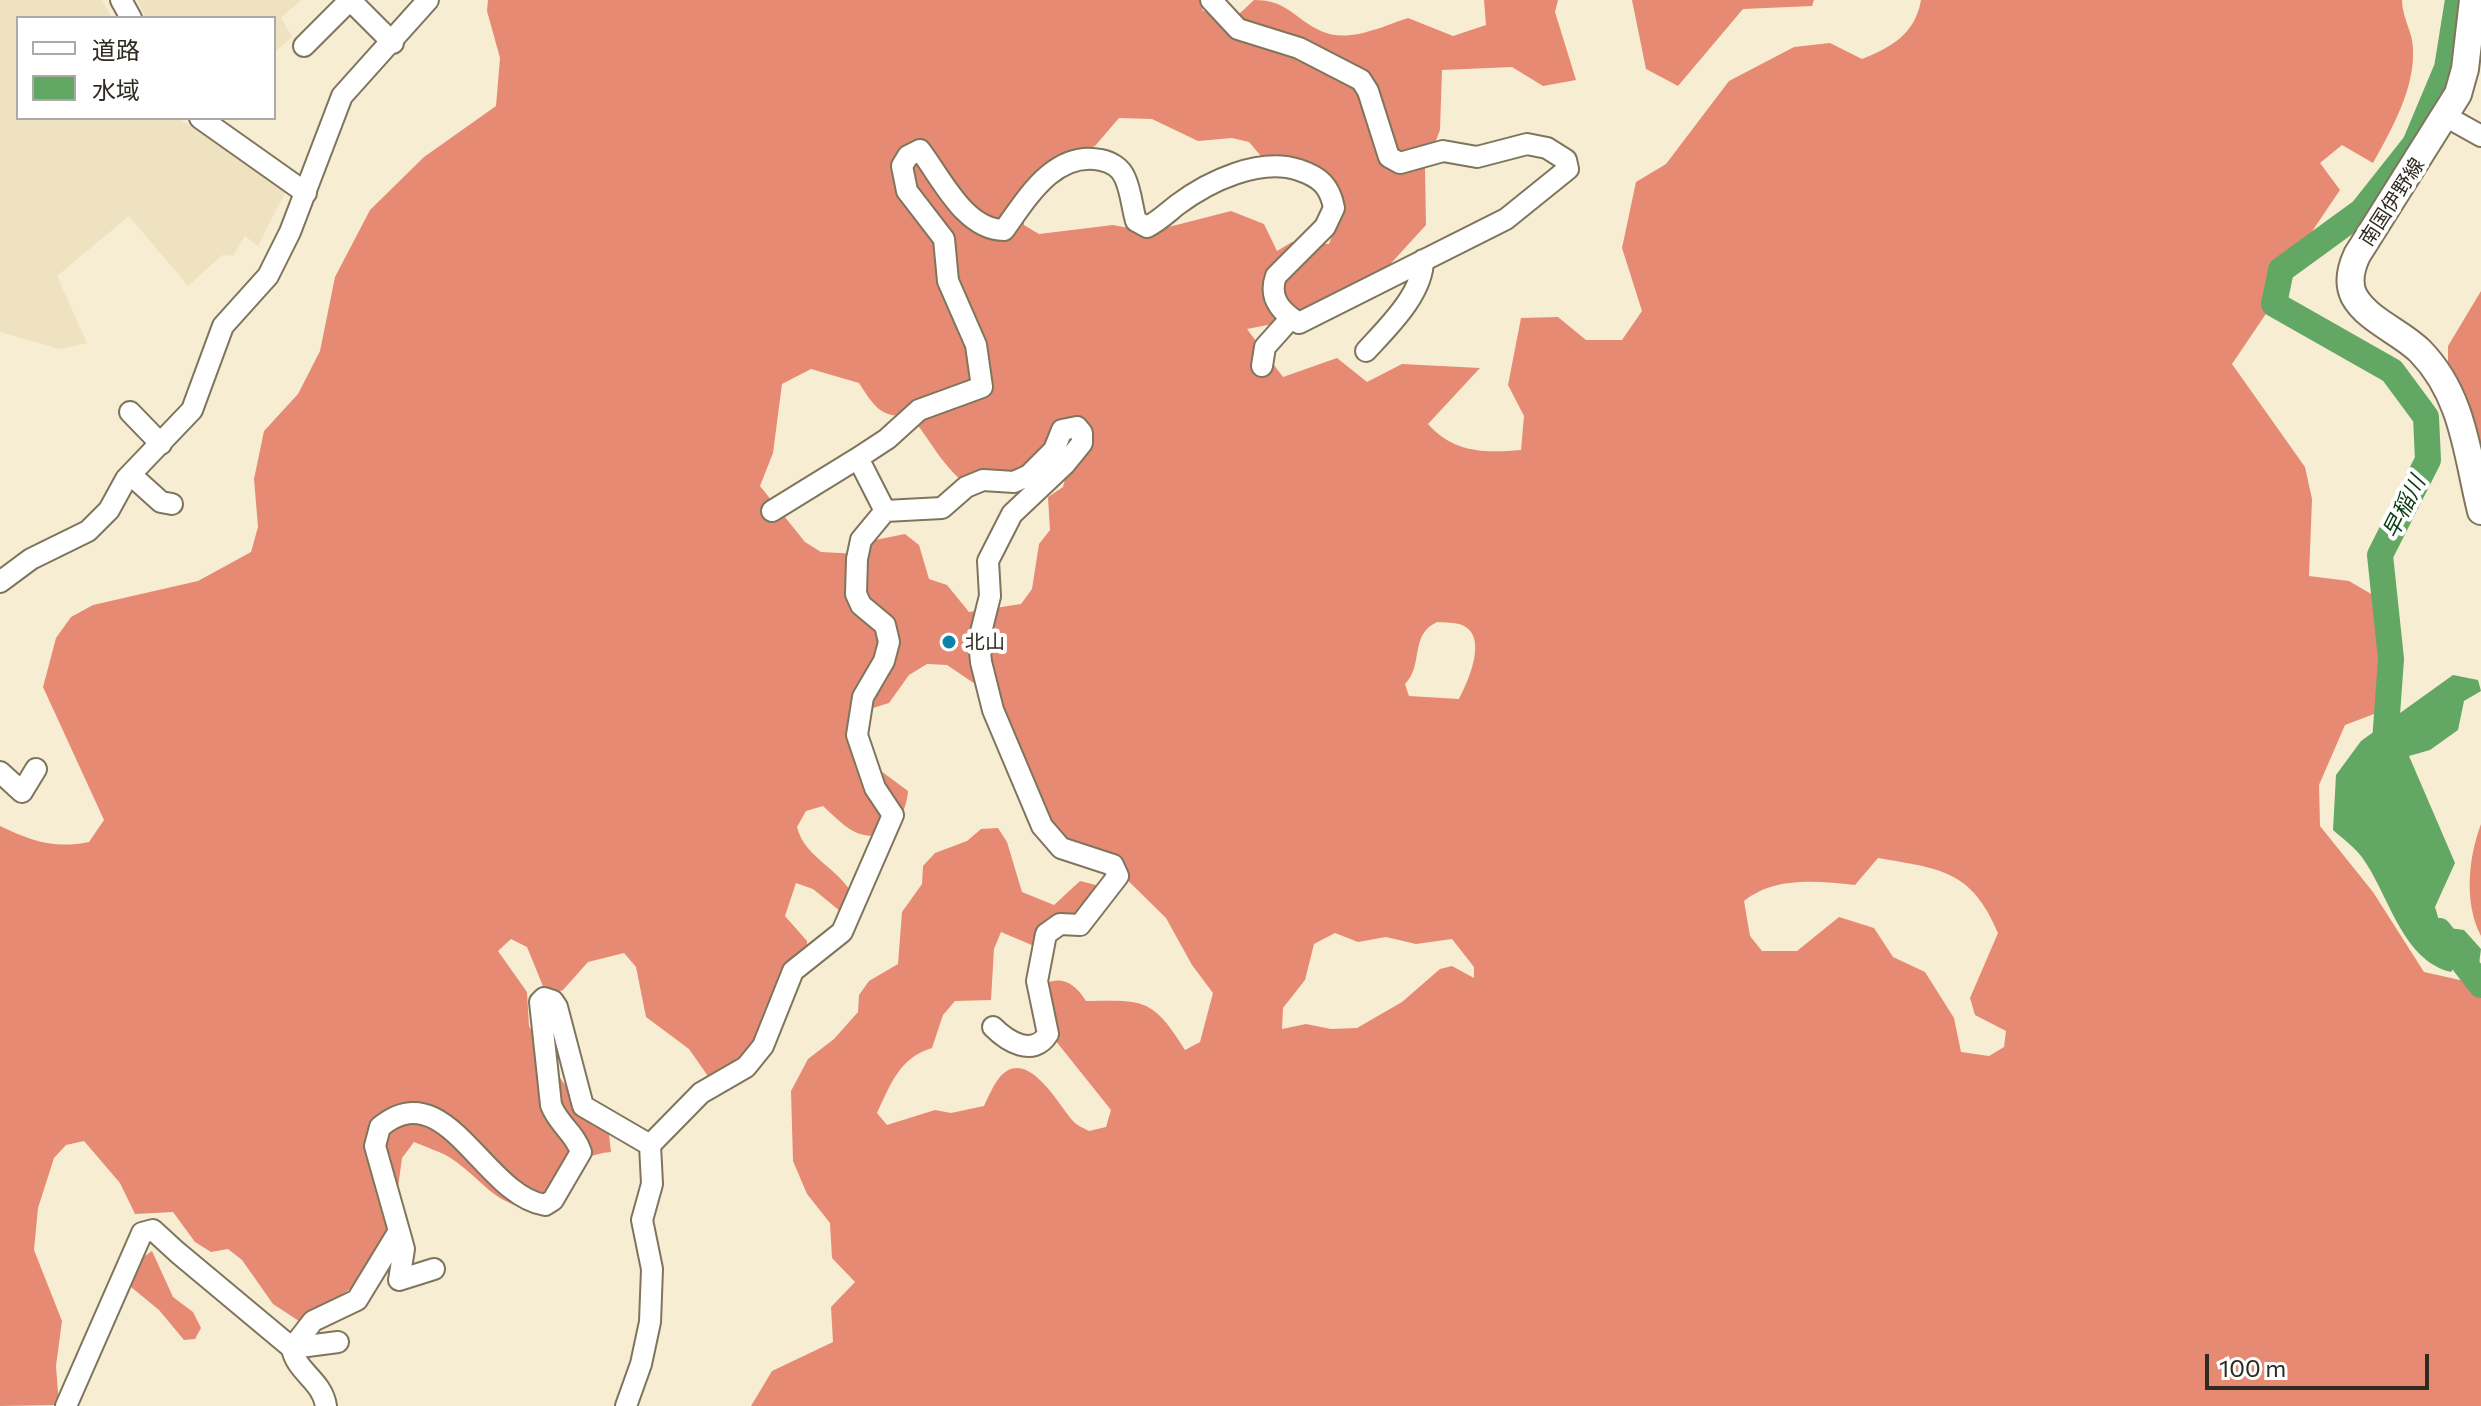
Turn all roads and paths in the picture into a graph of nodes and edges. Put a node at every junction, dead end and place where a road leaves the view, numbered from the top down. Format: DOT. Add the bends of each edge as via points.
graph roads {
  1 [pos="428,0"];
  2 [pos="1211,0"];
  3 [pos="2473,0"];
  4 [pos="393,43"];
  5 [pos="304,46"];
  6 [pos="2447,117"];
  7 [pos="203,120"];
  8 [pos="2481,136"];
  9 [pos="306,193"];
  10 [pos="1423,260"];
  11 [pos="1291,318"];
  12 [pos="1366,351"];
  13 [pos="1262,366"];
  14 [pos="130,412"];
  15 [pos="161,444"];
  16 [pos="858,458"];
  17 [pos="131,475"];
  18 [pos="172,504"];
  19 [pos="772,511"];
  20 [pos="885,511"];
  21 [pos="2481,511"];
  22 [pos="0,582"];
  23 [pos="36,769"];
  24 [pos="0,772"];
  25 [pos="993,1027"];
  26 [pos="650,1145"];
  27 [pos="399,1231"];
  28 [pos="434,1269"];
  29 [pos="338,1342"];
  30 [pos="292,1348"];
  31 [pos="66,1406"];
  32 [pos="326,1406"];
  33 [pos="626,1406"];
  1 -- 4 [label="street"];
  2 -- 10 [label="street" via="1238,29 1299,48 1361,80 1389,157 1400,163 1443,151 1477,157 1527,144 1566,160 1568,169 1506,219"];
  3 -- 6 [label="main road, 南国伊野線" via="2465,69"];
  4 -- 5 [label="street" via="350,0"];
  4 -- 9 [label="street" via="342,96"];
  6 -- 8 [label="street"];
  6 -- 21 [label="main road, 南国伊野線" via="2357,255 2351,288 2368,312 2431,363 2469,442"];
  7 -- 9 [label="street"];
  9 -- 15 [label="street" via="268,276 223,326 192,410"];
  10 -- 11 [label="street" via="1299,323"];
  10 -- 12 [label="street" via="1401,310"];
  11 -- 13 [label="street" via="1265,347"];
  11 -- 16 [label="street" via="1273,296 1272,286 1325,227 1334,208 1331,191 1316,176 1285,165 1261,165 1219,182 1147,227 1136,221 1125,175 1111,162 1090,158 1058,167 1039,183 1004,230 989,230 970,217 920,150 902,166 907,191 944,239 948,281 976,345 982,387 919,410"];
  14 -- 15 [label="street"];
  15 -- 17 [label="street"];
  16 -- 19 [label="street"];
  16 -- 20 [label="street"];
  17 -- 18 [label="street" via="156,499"];
  17 -- 22 [label="street" via="88,531 31,559"];
  20 -- 25 [label="street" via="942,508 983,480 1014,482 1044,463 1062,430 1077,427 1082,433 1082,443 1065,464 1012,514 988,561 990,596 979,640 993,710 1042,826 1061,848 1113,865 1118,876 1080,925 1060,924 1046,934 1037,981 1048,1034 1044,1041 1032,1046 1008,1042"];
  20 -- 26 [label="street" via="861,540 857,559 856,594 885,625 889,642 863,697 857,735 875,788 893,815 842,932 793,971 763,1046 746,1067 701,1093"];
  23 -- 24 [label="street" via="22,792"];
  26 -- 27 [label="street" via="583,1106 557,1007 544,998 540,1002 551,1105 556,1119 578,1141 578,1161 553,1200 532,1203 489,1170 448,1126 409,1111 380,1127 375,1146"];
  26 -- 33 [label="street" via="652,1184 642,1220 652,1269 650,1322"];
  27 -- 28 [label="street" via="404,1249 399,1280"];
  27 -- 30 [label="street" via="357,1300 313,1321"];
  29 -- 30 [label="street"];
  30 -- 31 [label="street" via="161,1235 147,1231"];
  30 -- 32 [label="street" via="294,1361 320,1386"];
}
